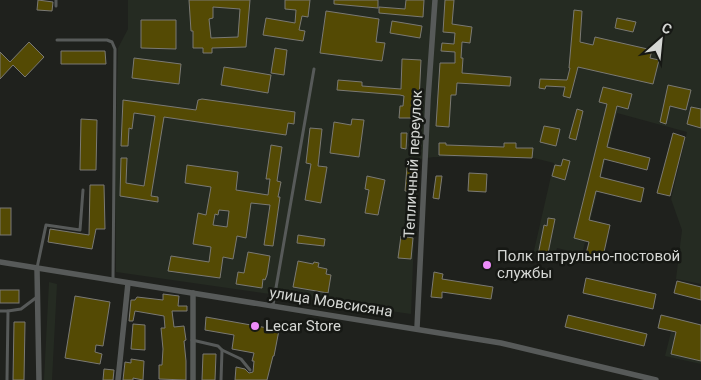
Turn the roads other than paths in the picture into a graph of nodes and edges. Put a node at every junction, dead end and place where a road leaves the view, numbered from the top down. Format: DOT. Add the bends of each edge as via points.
graph roads {
  1 [pos="56,0"];
  2 [pos="435,0"];
  3 [pos="56,6"];
  4 [pos="57,40"];
  5 [pos="314,69"];
  6 [pos="83,190"];
  7 [pos="0,262"];
  8 [pos="37,269"];
  9 [pos="113,281"];
  10 [pos="128,283"];
  11 [pos="193,293"];
  12 [pos="37,297"];
  13 [pos="273,306"];
  14 [pos="0,311"];
  15 [pos="8,311"];
  16 [pos="417,328"];
  17 [pos="192,340"];
  18 [pos="222,350"];
  19 [pos="250,370"];
  20 [pos="7,380"];
  21 [pos="39,380"];
  22 [pos="118,380"];
  23 [pos="193,380"];
  24 [pos="221,380"];
  25 [pos="656,380"];
  1 -- 3 [label="lane"];
  2 -- 16 [label="street, Тепличный переулок"];
  4 -- 9 [label="lane" via="107,40 115,49"];
  5 -- 13 [label="lane"];
  6 -- 8 [label="lane" via="80,230 46,225"];
  7 -- 8 [label="street, улица Мовсисяна"];
  8 -- 9 [label="street, улица Мовсисяна"];
  8 -- 12 [label="street"];
  9 -- 10 [label="street, улица Мовсисяна"];
  10 -- 11 [label="street, улица Мовсисяна"];
  10 -- 22 [label="street"];
  11 -- 13 [label="street, улица Мовсисяна"];
  11 -- 17 [label="street"];
  12 -- 15 [label="lane" via="21,309"];
  12 -- 21 [label="street"];
  13 -- 16 [label="street, улица Мовсисяна"];
  14 -- 15 [label="lane"];
  15 -- 20 [label="lane"];
  16 -- 25 [label="street, улица Мовсисяна" via="501,343"];
  17 -- 18 [label="lane" via="218,346"];
  17 -- 23 [label="street"];
  18 -- 19 [label="lane" via="241,359"];
  18 -- 24 [label="lane"];
}
